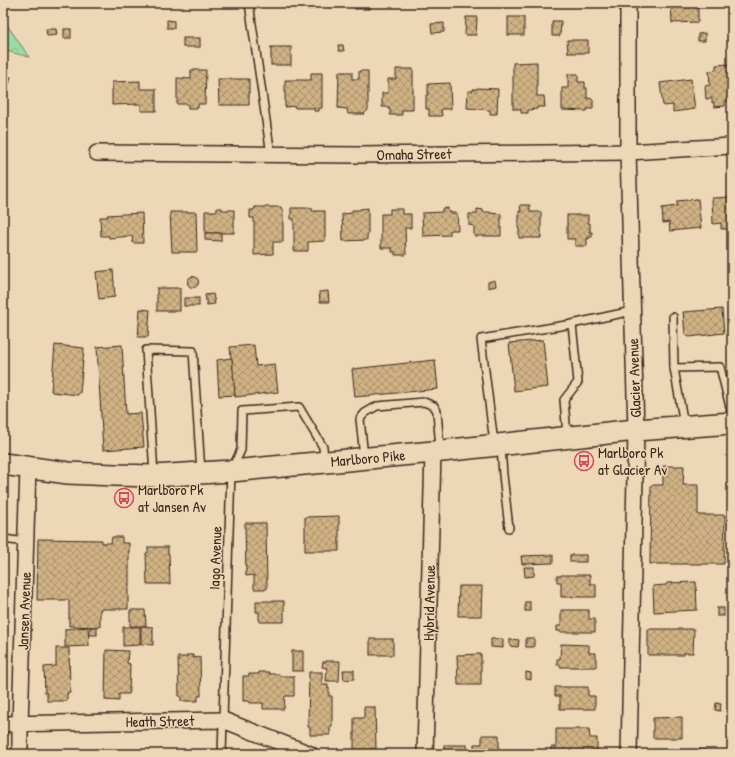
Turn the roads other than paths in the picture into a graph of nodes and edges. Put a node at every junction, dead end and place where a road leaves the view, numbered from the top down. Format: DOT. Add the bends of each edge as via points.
graph roads {
  1 [pos="249,3"];
  2 [pos="628,3"];
  3 [pos="732,146"];
  4 [pos="628,152"];
  5 [pos="97,153"];
  6 [pos="271,154"];
  7 [pos="632,311"];
  8 [pos="673,317"];
  9 [pos="572,324"];
  10 [pos="674,368"];
  11 [pos="732,416"];
  12 [pos="732,423"];
  13 [pos="684,427"];
  14 [pos="636,430"];
  15 [pos="568,437"];
  16 [pos="498,445"];
  17 [pos="436,451"];
  18 [pos="364,458"];
  19 [pos="324,462"];
  20 [pos="3,464"];
  21 [pos="28,468"];
  22 [pos="231,471"];
  23 [pos="201,473"];
  24 [pos="154,476"];
  25 [pos="509,528"];
  26 [pos="3,539"];
  27 [pos="26,542"];
  28 [pos="223,720"];
  29 [pos="3,724"];
  30 [pos="20,724"];
  31 [pos="20,754"];
  32 [pos="222,754"];
  33 [pos="310,754"];
  34 [pos="425,754"];
  35 [pos="629,754"];
  1 -- 6 [label="lane"];
  2 -- 4 [label="street, Glacier Avenue"];
  3 -- 4 [label="street, Omaha Street"];
  4 -- 6 [label="street, Omaha Street"];
  4 -- 7 [label="street, Glacier Avenue"];
  5 -- 6 [label="street, Omaha Street"];
  7 -- 9 [label="lane"];
  7 -- 14 [label="street, Glacier Avenue"];
  8 -- 10 [label="lane"];
  9 -- 15 [label="lane" via="578,382 564,400"];
  9 -- 16 [label="lane" via="481,340"];
  10 -- 11 [label="lane" via="720,366"];
  10 -- 13 [label="lane"];
  12 -- 13 [label="main road, Marlboro Pike"];
  13 -- 14 [label="main road, Marlboro Pike"];
  14 -- 15 [label="main road, Marlboro Pike"];
  14 -- 35 [label="street, Glacier Avenue"];
  15 -- 16 [label="main road, Marlboro Pike"];
  16 -- 17 [label="main road, Marlboro Pike"];
  16 -- 25 [label="lane"];
  17 -- 18 [label="main road, Marlboro Pike"];
  17 -- 18 [label="lane" via="437,411 434,406 424,402 377,406 365,412 360,419"];
  17 -- 34 [label="street, Hybrid Avenue"];
  18 -- 19 [label="main road, Marlboro Pike"];
  19 -- 22 [label="main road, Marlboro Pike"];
  19 -- 22 [label="lane, Iago Avenue" via="323,447 299,407 242,411 241,450"];
  20 -- 21 [label="main road, Marlboro Pike"];
  21 -- 24 [label="main road, Marlboro Pike" via="68,473"];
  21 -- 27 [label="street, Jansen Avenue"];
  22 -- 23 [label="main road, Marlboro Pike"];
  22 -- 28 [label="lane, Iago Avenue"];
  23 -- 24 [label="main road, Marlboro Pike"];
  23 -- 24 [label="lane" via="193,351 146,350"];
  26 -- 27 [label="lane"];
  27 -- 30 [label="street, Jansen Avenue"];
  28 -- 30 [label="street, Heath Street"];
  28 -- 32 [label="lane, Iago Avenue"];
  28 -- 33 [label="street, Heath Street"];
  29 -- 30 [label="street, Heath Street"];
  30 -- 31 [label="street, Jansen Avenue"];
}
